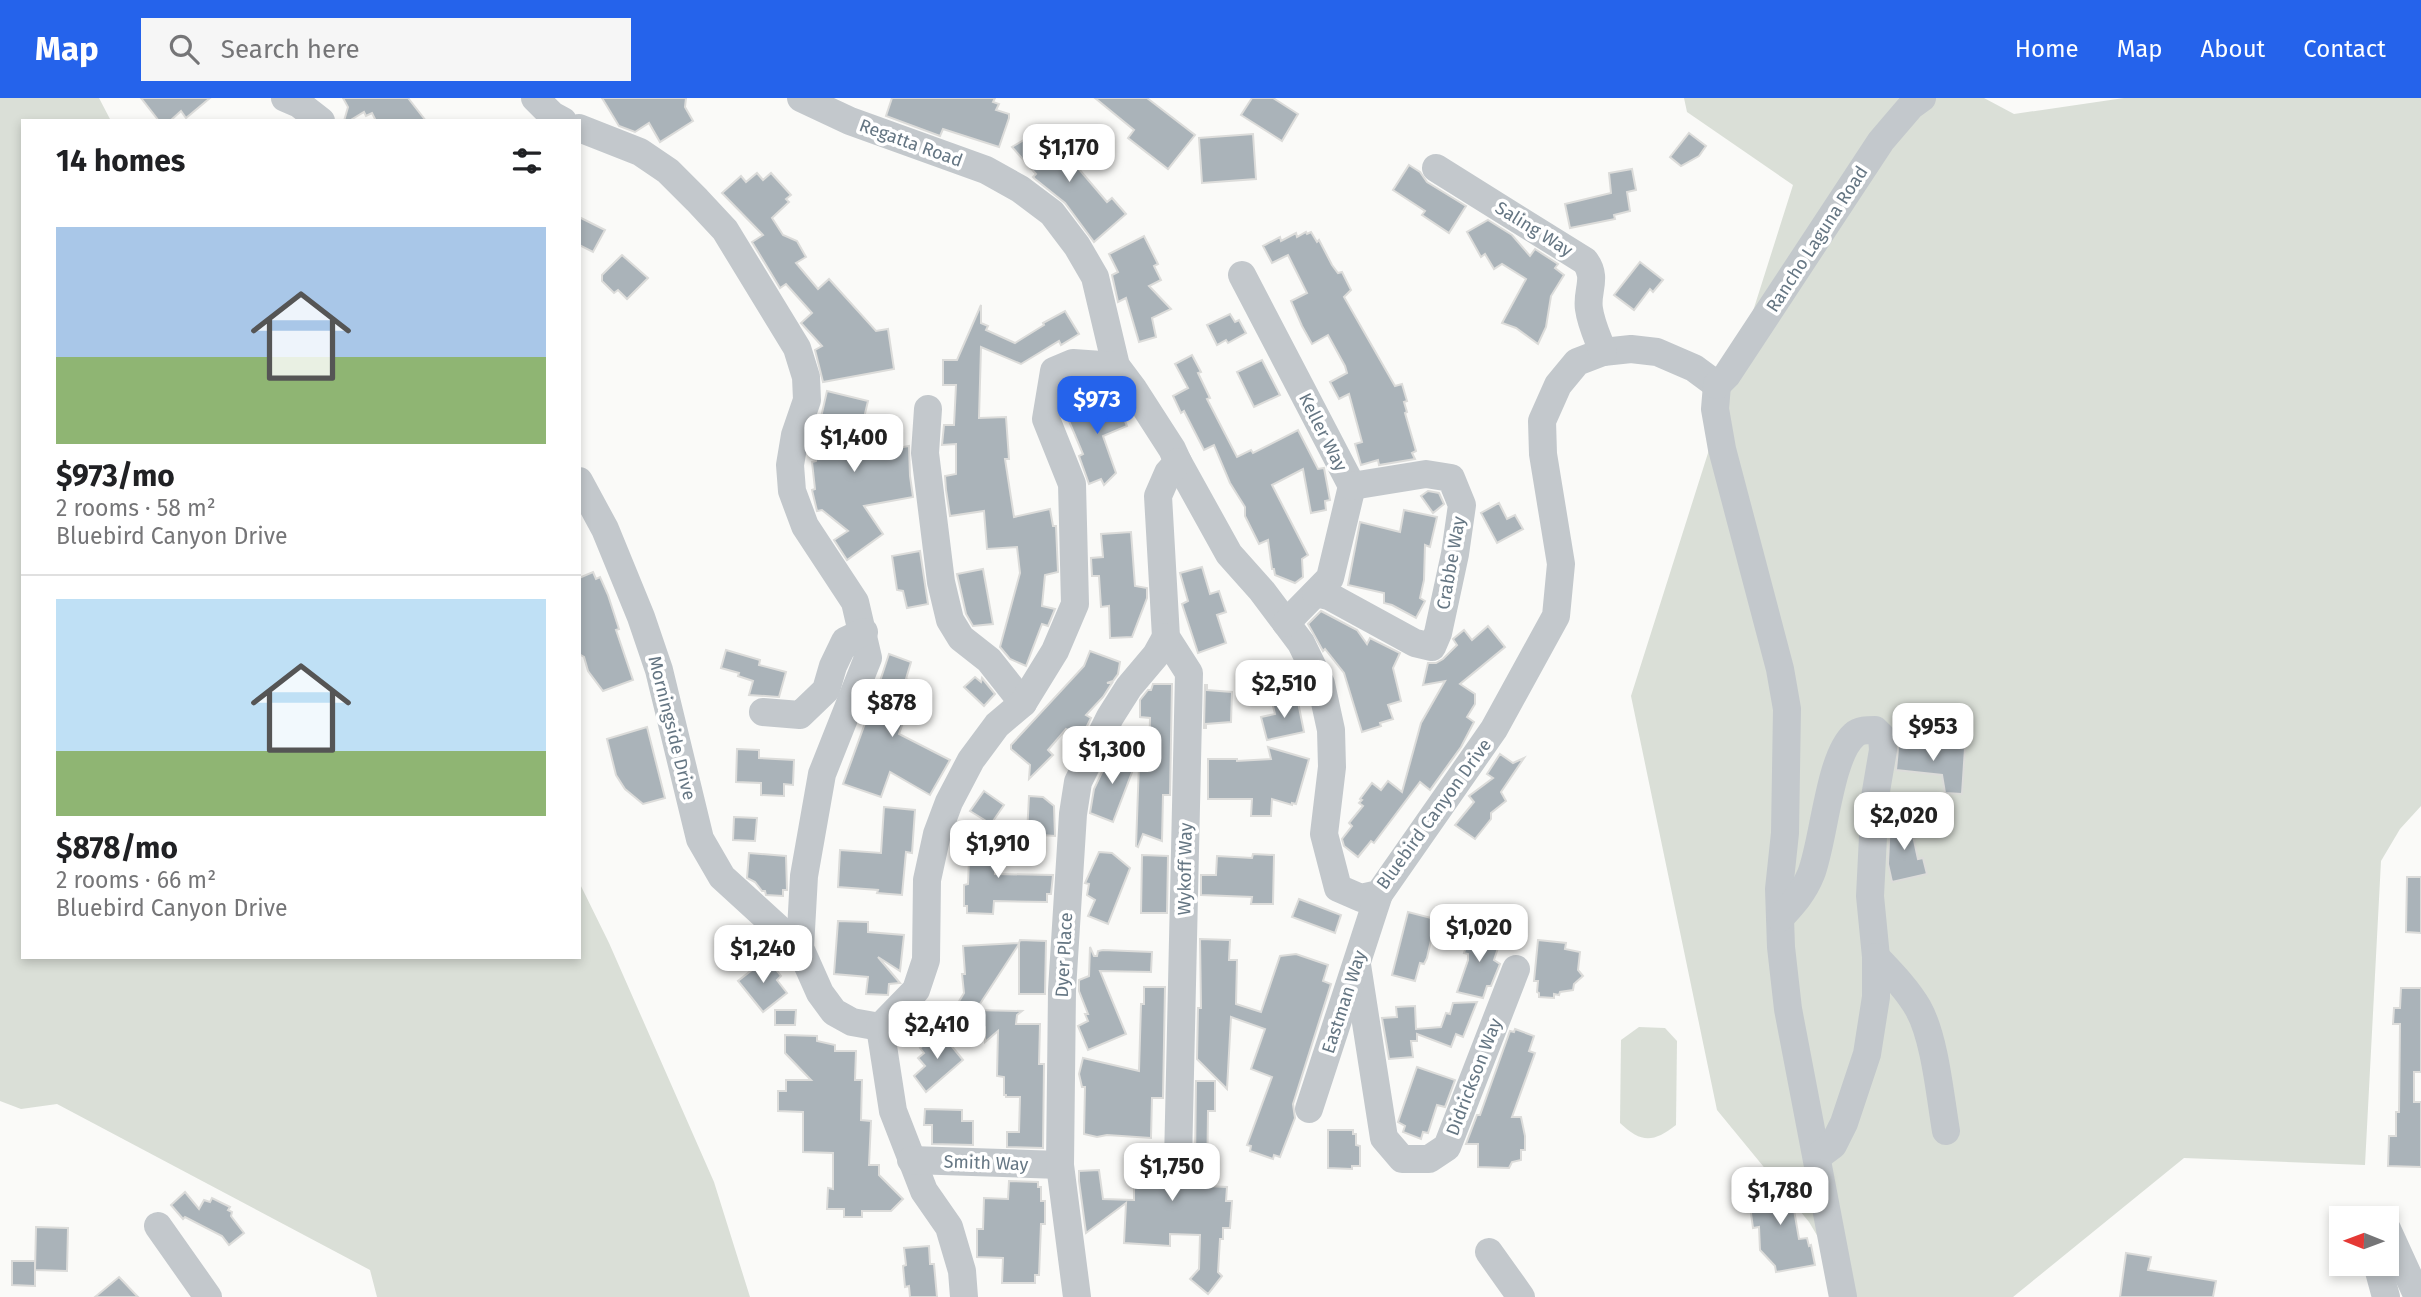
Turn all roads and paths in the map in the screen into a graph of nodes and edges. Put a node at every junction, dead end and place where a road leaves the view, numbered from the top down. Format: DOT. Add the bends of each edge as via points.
graph roads {
  1 [pos="285,98"];
  2 [pos="536,98"];
  3 [pos="801,98"];
  4 [pos="1922,98"];
  5 [pos="318,119"];
  6 [pos="559,119"];
  7 [pos="581,129"];
  8 [pos="1436,168"];
  9 [pos="1242,275"];
  10 [pos="1603,352"];
  11 [pos="1116,366"];
  12 [pos="1717,385"];
  13 [pos="928,409"];
  14 [pos="1178,462"];
  15 [pos="581,485"];
  16 [pos="1352,486"];
  17 [pos="1316,593"];
  18 [pos="1286,623"];
  19 [pos="864,632"];
  20 [pos="1166,637"];
  21 [pos="1023,704"];
  22 [pos="763,712"];
  23 [pos="1379,894"];
  24 [pos="1780,918"];
  25 [pos="800,948"];
  26 [pos="1876,957"];
  27 [pos="1356,965"];
  28 [pos="1516,968"];
  29 [pos="880,1027"];
  30 [pos="1308,1109"];
  31 [pos="1946,1131"];
  32 [pos="1816,1157"];
  33 [pos="911,1160"];
  34 [pos="1178,1162"];
  35 [pos="1060,1165"];
  36 [pos="158,1226"];
  37 [pos="1489,1252"];
  38 [pos="2399,1255"];
  39 [pos="2380,1276"];
  40 [pos="208,1297"];
  41 [pos="964,1297"];
  42 [pos="1077,1297"];
  43 [pos="1521,1297"];
  44 [pos="1843,1297"];
  45 [pos="2386,1297"];
  46 [pos="2418,1297"];
  1 -- 5 [label="street"];
  2 -- 6 [label="street"];
  3 -- 11 [label="street, Regatta Road" via="850,121 986,170 1052,213 1095,277"];
  4 -- 12 [label="street, Rancho Laguna Road" via="1881,141"];
  7 -- 19 [label="street" via="640,152 668,171 697,200 725,230 797,348 807,400 790,465 792,491 805,526 855,601"];
  8 -- 10 [label="street, Saling Way" via="1585,261 1592,280 1589,312"];
  9 -- 16 [label="street, Keller Way"];
  10 -- 12 [label="street, Bluebird Canyon Drive" via="1657,352 1694,368"];
  10 -- 23 [label="street, Bluebird Canyon Drive" via="1577,362 1558,385 1542,421 1561,564 1556,616 1494,729"];
  11 -- 14 [label="street, Bluebird Canyon Drive"];
  11 -- 21 [label="street" via="1073,363 1054,371 1046,419 1072,484 1075,604 1055,651"];
  12 -- 24 [label="street" via="1715,409 1722,449 1787,709"];
  13 -- 21 [label="street" via="925,453 950,620 961,638 989,660"];
  14 -- 18 [label="street, Bluebird Canyon Drive" via="1228,554"];
  14 -- 20 [label="street, Wykoff Way" via="1158,496"];
  15 -- 25 [label="street, Morningside Drive" via="606,530 659,670 700,839 723,877"];
  16 -- 17 [label="street, Keller Way" via="1330,578"];
  16 -- 17 [label="street, Crabbe Way" via="1426,474 1451,478 1462,505 1438,633 1432,647 1415,643"];
  17 -- 18 [label="street, Keller Way"];
  18 -- 23 [label="street, Bluebird Canyon Drive" via="1321,684 1331,730 1324,834 1338,888 1361,898"];
  19 -- 22 [label="street" via="845,641 826,690 814,704 800,715"];
  19 -- 25 [label="street" via="868,658 822,774 804,876"];
  20 -- 34 [label="street, Wykoff Way" via="1189,673"];
  20 -- 35 [label="street, Dyer Place" via="1110,717 1079,782 1062,990"];
  21 -- 29 [label="street" via="990,734 949,802 927,880 926,960 916,990"];
  23 -- 27 [label="street, Eastman Way"];
  24 -- 26 [label="street" via="1801,896 1812,872 1838,761 1853,735 1875,730 1882,737 1883,750 1875,797 1870,896"];
  24 -- 32 [label="street" via="1788,1009"];
  25 -- 29 [label="street" via="834,1012 852,1022"];
  26 -- 31 [label="street" via="1919,1009 1929,1035"];
  26 -- 32 [label="street" via="1867,1054 1844,1123 1833,1145"];
  27 -- 28 [label="street, Didrickson Way" via="1384,1138 1402,1159 1429,1159 1447,1147"];
  27 -- 30 [label="street, Eastman Way"];
  29 -- 33 [label="street" via="893,1111"];
  32 -- 44 [label="street"];
  33 -- 35 [label="street, Smith Way"];
  33 -- 41 [label="street" via="924,1191 949,1227"];
  35 -- 42 [label="street, Dyer Place"];
  36 -- 40 [label="street"];
  37 -- 43 [label="street"];
  38 -- 46 [label="street"];
  39 -- 45 [label="street"];
}
